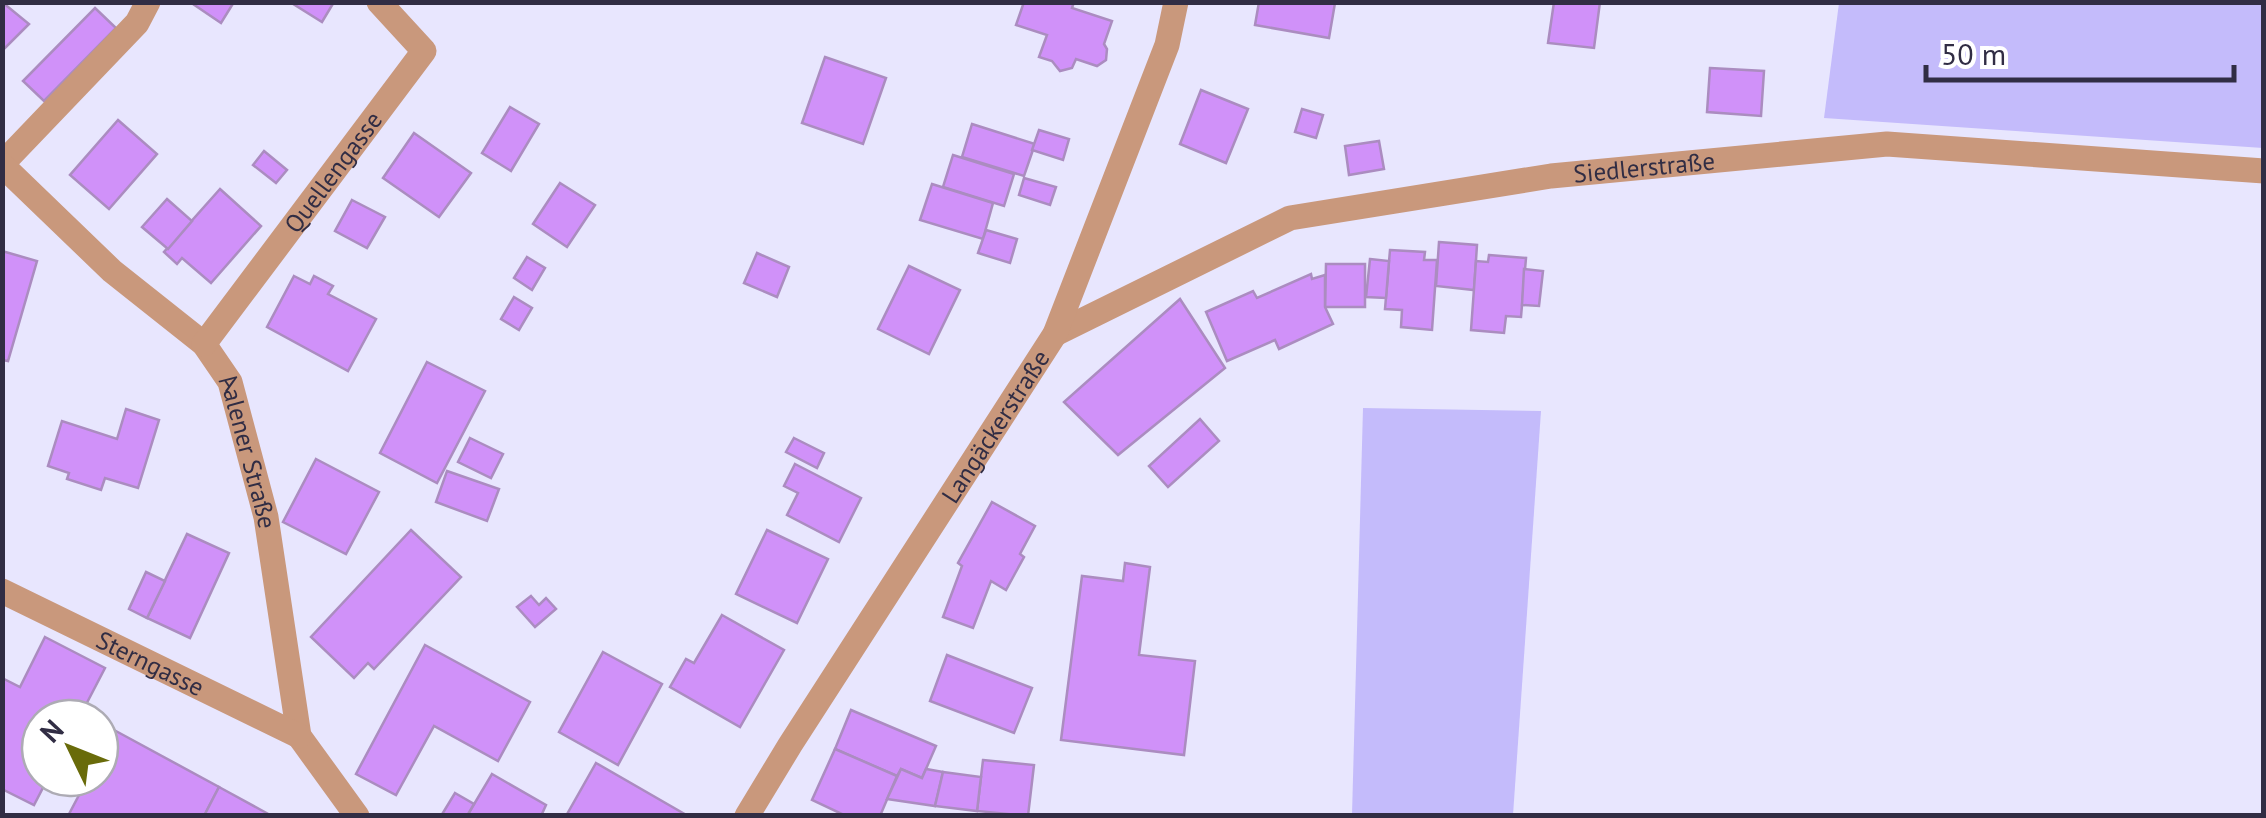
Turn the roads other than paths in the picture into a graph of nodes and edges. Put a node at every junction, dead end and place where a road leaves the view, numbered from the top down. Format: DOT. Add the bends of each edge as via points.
graph roads {
  1 [pos="148,2"];
  2 [pos="379,2"];
  3 [pos="1176,2"];
  4 [pos="2,164"];
  5 [pos="2264,171"];
  6 [pos="1056,334"];
  7 [pos="204,344"];
  8 [pos="2,591"];
  9 [pos="298,736"];
  10 [pos="357,816"];
  11 [pos="748,816"];
  1 -- 4 [label="street" via="137,24"];
  2 -- 7 [label="street, Quellengasse" via="424,51"];
  3 -- 6 [label="street, Langäckerstraße" via="1167,45"];
  4 -- 7 [label="street, Aalener Straße" via="112,270"];
  5 -- 6 [label="street, Siedlerstraße" via="1887,144 1551,176 1290,218"];
  6 -- 11 [label="street, Langäckerstraße"];
  7 -- 9 [label="street, Aalener Straße" via="230,382 266,518"];
  8 -- 9 [label="street, Sterngasse"];
  9 -- 10 [label="street, Aalener Straße"];
}
